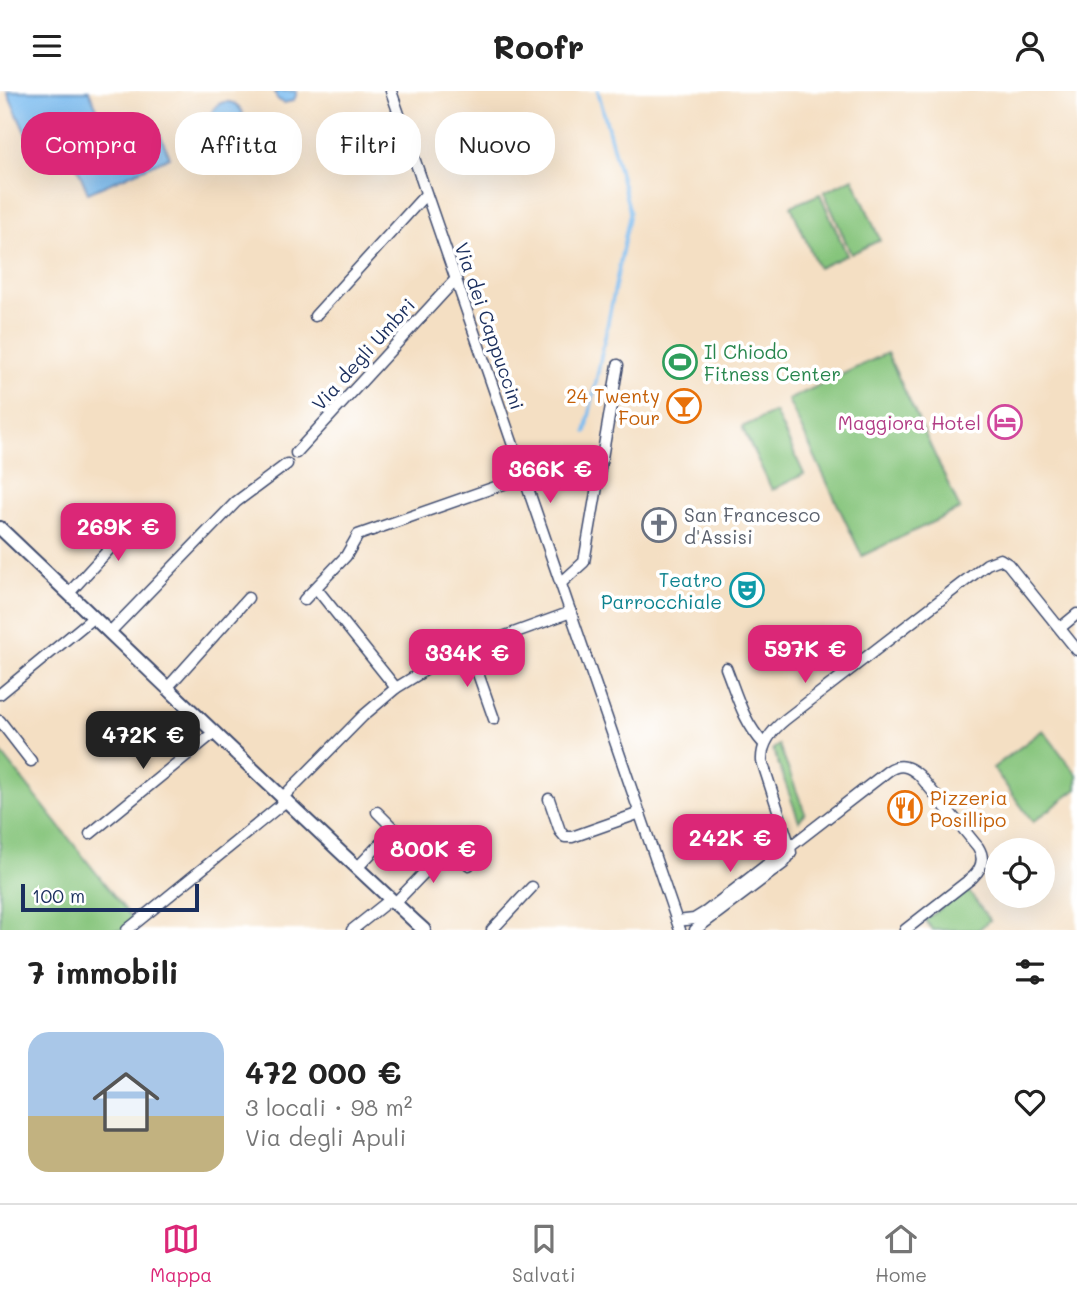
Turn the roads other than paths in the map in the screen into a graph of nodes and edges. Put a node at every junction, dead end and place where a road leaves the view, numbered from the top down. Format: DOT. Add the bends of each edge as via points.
graph roads {
  1 [pos="391,91"];
  2 [pos="426,194"];
  3 [pos="456,279"];
  4 [pos="315,316"];
  5 [pos="618,365"];
  6 [pos="296,453"];
  7 [pos="287,464"];
  8 [pos="524,477"];
  9 [pos="112,517"];
  10 [pos="0,528"];
  11 [pos="561,583"];
  12 [pos="69,593"];
  13 [pos="320,593"];
  14 [pos="247,598"];
  15 [pos="304,600"];
  16 [pos="571,612"];
  17 [pos="1077,614"];
  18 [pos="94,617"];
  19 [pos="1060,628"];
  20 [pos="110,632"];
  21 [pos="469,649"];
  22 [pos="1077,650"];
  23 [pos="726,668"];
  24 [pos="168,687"];
  25 [pos="396,688"];
  26 [pos="0,694"];
  27 [pos="494,719"];
  28 [pos="0,721"];
  29 [pos="215,732"];
  30 [pos="764,744"];
  31 [pos="31,761"];
  32 [pos="549,799"];
  33 [pos="284,800"];
  34 [pos="377,812"];
  35 [pos="640,813"];
  36 [pos="90,834"];
  37 [pos="790,852"];
  38 [pos="469,865"];
  39 [pos="357,869"];
  40 [pos="532,887"];
  41 [pos="393,901"];
  42 [pos="679,925"];
  43 [pos="127,930"];
  44 [pos="352,930"];
  45 [pos="424,930"];
  46 [pos="492,930"];
  47 [pos="695,930"];
  48 [pos="905,930"];
  1 -- 2 [label="street, Via dei Cappuccini"];
  2 -- 3 [label="street, Via dei Cappuccini"];
  2 -- 4 [label="street"];
  3 -- 6 [label="street, Via degli Umbri"];
  3 -- 8 [label="street, Via dei Cappuccini"];
  5 -- 11 [label="street" via="584,562"];
  7 -- 20 [label="street" via="236,502"];
  8 -- 11 [label="street, Via dei Cappuccini"];
  8 -- 15 [label="street" via="358,535 346,556"];
  9 -- 12 [label="street" via="113,545"];
  10 -- 12 [label="street"];
  11 -- 16 [label="street, Via dei Cappuccini"];
  12 -- 18 [label="street"];
  13 -- 25 [label="street"];
  14 -- 24 [label="street"];
  16 -- 21 [label="street"];
  16 -- 35 [label="street, Via dei Cappuccini"];
  17 -- 19 [label="street"];
  18 -- 20 [label="street"];
  18 -- 26 [label="street"];
  19 -- 22 [label="street"];
  19 -- 30 [label="street" via="1013,568 996,559 786,719"];
  20 -- 24 [label="street"];
  21 -- 25 [label="street"];
  21 -- 27 [label="street"];
  23 -- 30 [label="street" via="746,720"];
  24 -- 29 [label="street"];
  25 -- 33 [label="street" via="363,716"];
  28 -- 31 [label="street"];
  29 -- 33 [label="street"];
  29 -- 36 [label="street"];
  30 -- 37 [label="street" via="762,761"];
  32 -- 35 [label="street" via="565,837"];
  33 -- 39 [label="street"];
  33 -- 43 [label="street"];
  34 -- 39 [label="street" via="394,829"];
  35 -- 42 [label="street, Via dei Cappuccini"];
  37 -- 42 [label="street" via="702,915"];
  37 -- 47 [label="street" via="784,863"];
  37 -- 48 [label="street" via="888,771 904,765 912,769 978,847 982,859 974,877"];
  38 -- 41 [label="street" via="446,842"];
  39 -- 41 [label="street"];
  40 -- 46 [label="street"];
  41 -- 44 [label="street"];
  41 -- 45 [label="street"];
}
